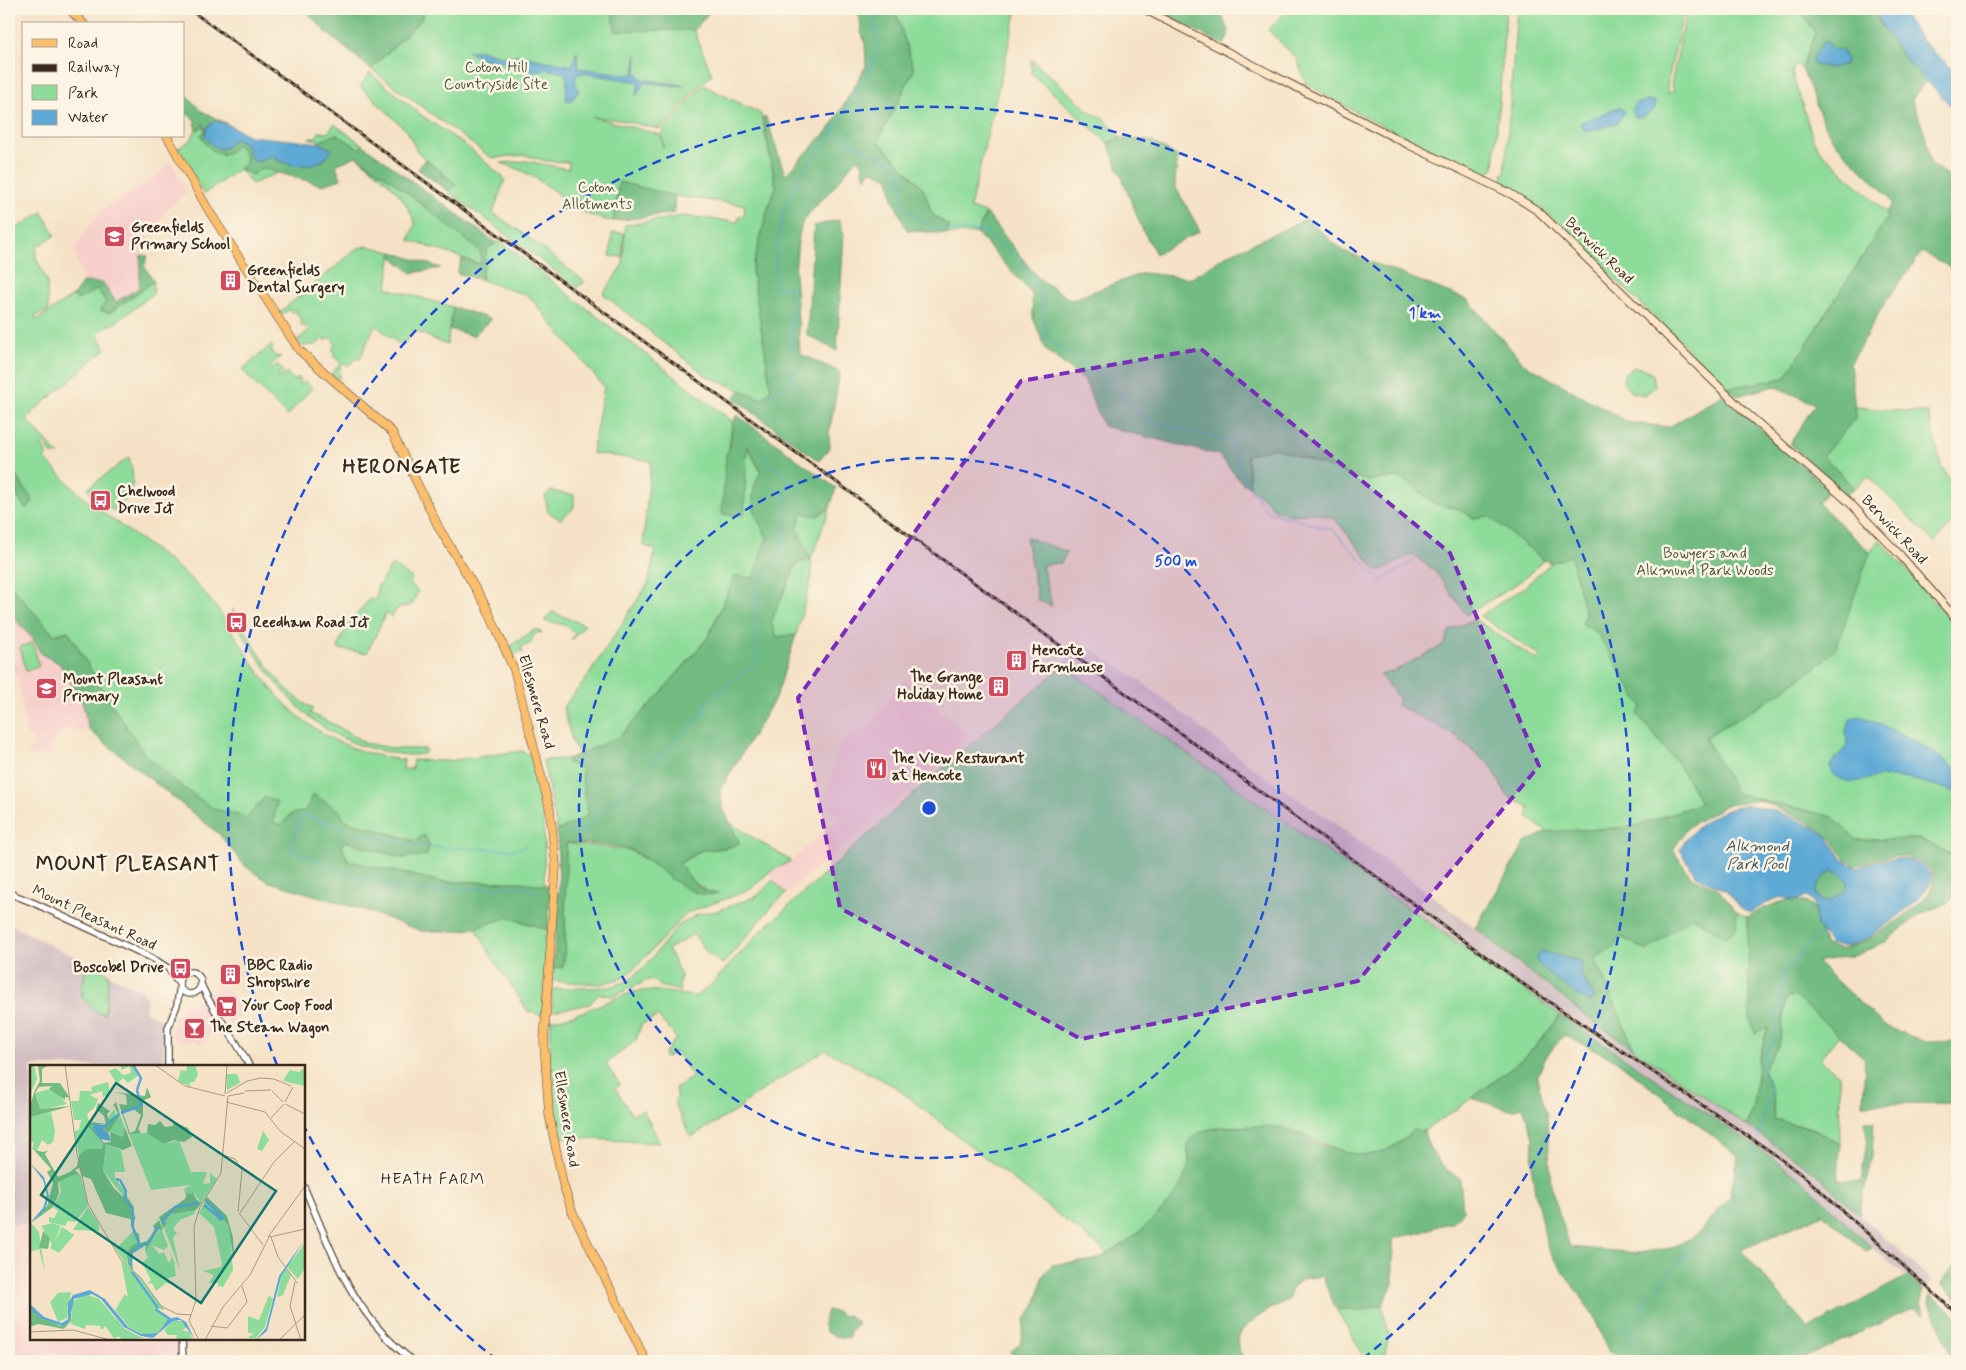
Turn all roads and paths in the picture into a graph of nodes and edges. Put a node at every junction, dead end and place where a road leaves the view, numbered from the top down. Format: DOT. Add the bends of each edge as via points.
graph roads {
  1 [pos="69,9"];
  2 [pos="1144,9"];
  3 [pos="82,22"];
  4 [pos="169,138"];
  5 [pos="1957,620"];
  6 [pos="9,894"];
  7 [pos="168,968"];
  8 [pos="187,973"];
  9 [pos="201,984"];
  10 [pos="180,985"];
  11 [pos="191,994"];
  12 [pos="209,1002"];
  13 [pos="177,1005"];
  14 [pos="168,1065"];
  15 [pos="248,1065"];
  16 [pos="305,1189"];
  17 [pos="182,1340"];
  18 [pos="183,1361"];
  19 [pos="413,1361"];
  20 [pos="646,1361"];
  1 -- 3 [label="main road"];
  2 -- 5 [label="main road, Berwick Road" via="1511,194 1538,211 1745,412 1848,502"];
  4 -- 20 [label="main road, Ellesmere Road" via="208,211 299,350 392,432 439,528 486,606 514,670 550,810 556,866 544,1041 549,1114 563,1184 572,1211"];
  6 -- 7 [label="street, Mount Pleasant Road"];
  7 -- 8 [label="street, Mount Pleasant Road"];
  7 -- 10 [label="street, Mount Pleasant Road"];
  8 -- 9 [label="street, Mount Pleasant Road" via="198,976"];
  8 -- 10 [label="street" via="181,977"];
  9 -- 11 [label="street" via="198,991"];
  9 -- 12 [label="street, Mount Pleasant Road"];
  10 -- 11 [label="street, Mount Pleasant Road" via="185,993"];
  10 -- 13 [label="street"];
  11 -- 12 [label="street, Mount Pleasant Road"];
  11 -- 13 [label="street"];
  12 -- 15 [label="street, Mount Pleasant Road"];
  13 -- 14 [label="street" via="168,1028"];
  16 -- 19 [label="street" via="357,1302 374,1325"];
  17 -- 18 [label="street"];
}
